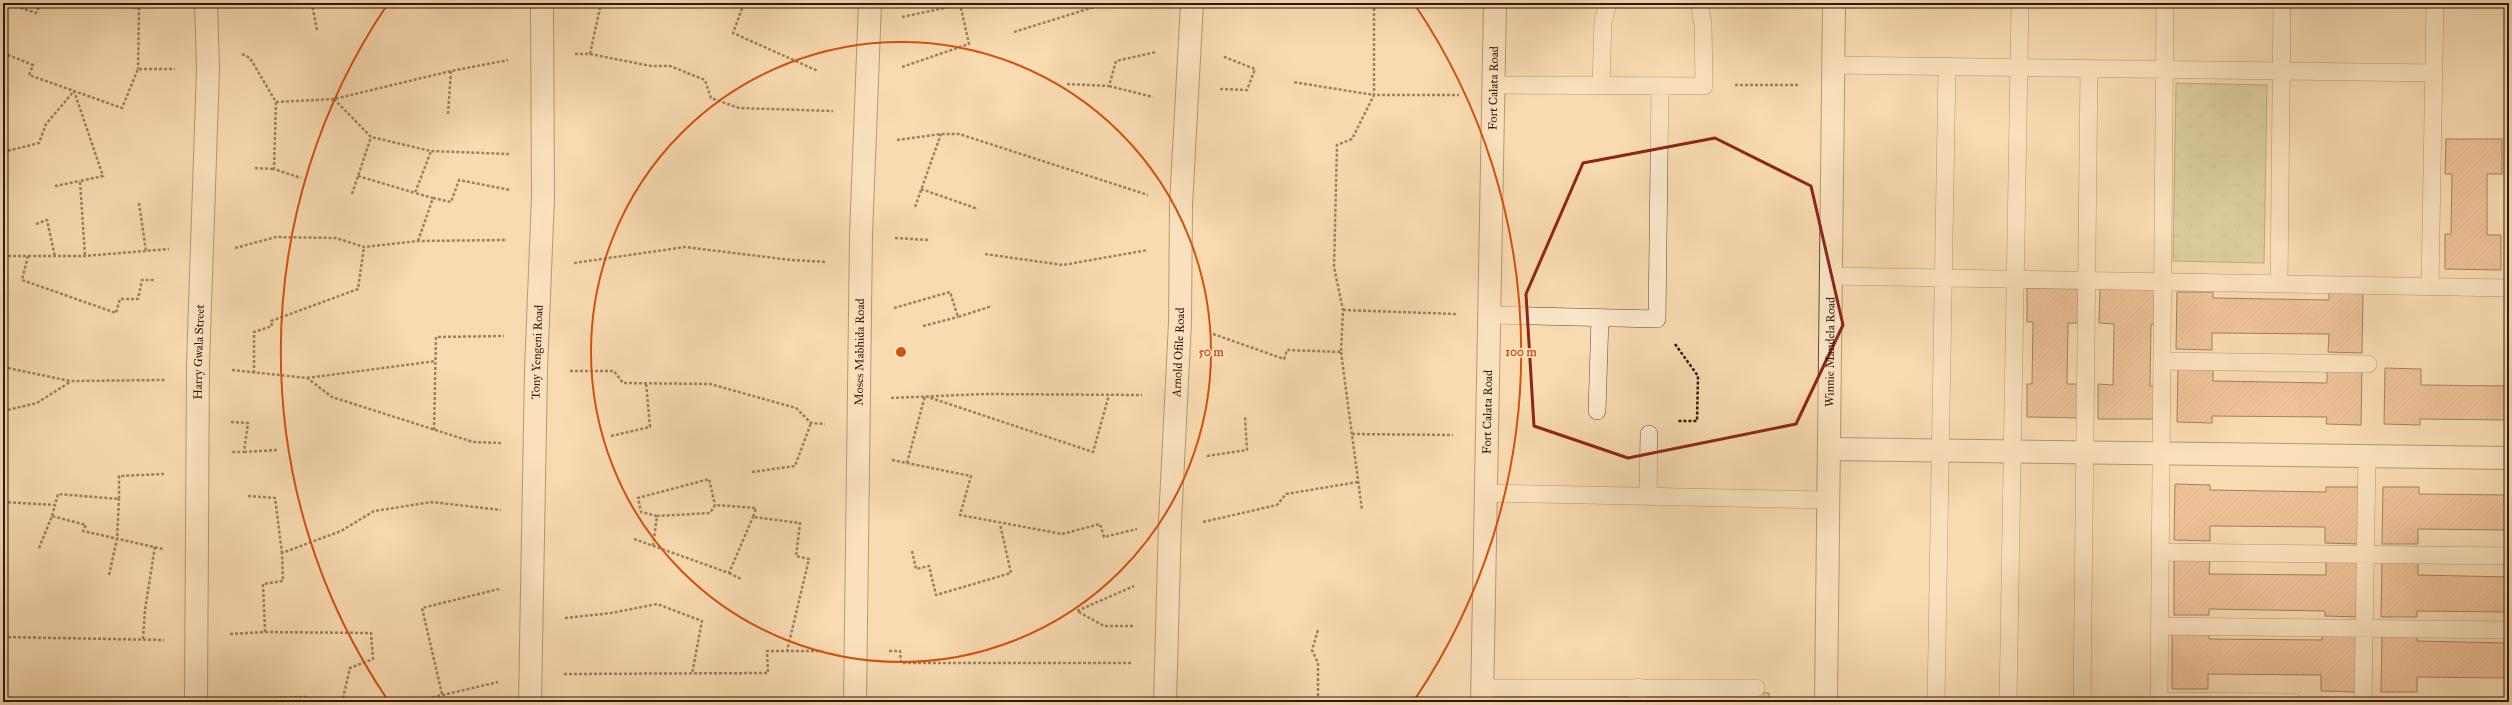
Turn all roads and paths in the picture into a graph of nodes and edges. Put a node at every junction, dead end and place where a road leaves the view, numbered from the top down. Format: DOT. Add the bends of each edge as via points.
graph roads {
  1 [pos="6,3"];
  2 [pos="41,3"];
  3 [pos="113,3"];
  4 [pos="206,3"];
  5 [pos="320,3"];
  6 [pos="542,3"];
  7 [pos="601,3"];
  8 [pos="736,3"];
  9 [pos="870,3"];
  10 [pos="968,3"];
  11 [pos="1107,3"];
  12 [pos="1192,3"];
  13 [pos="1374,3"];
  14 [pos="1495,3"];
  15 [pos="1608,3"];
  16 [pos="1699,3"];
  17 [pos="1834,3"];
  18 [pos="2020,3"];
  19 [pos="2166,3"];
  20 [pos="2282,3"];
  21 [pos="2435,3"];
  22 [pos="15,4"];
  23 [pos="960,4"];
  24 [pos="869,24"];
  25 [pos="317,30"];
  26 [pos="1014,32"];
  27 [pos="207,37"];
  28 [pos="3,53"];
  29 [pos="541,53"];
  30 [pos="590,54"];
  31 [pos="1947,66"];
  32 [pos="2018,67"];
  33 [pos="2089,68"];
  34 [pos="138,69"];
  35 [pos="208,69"];
  36 [pos="866,69"];
  37 [pos="2165,69"];
  38 [pos="451,70"];
  39 [pos="818,70"];
  40 [pos="2281,70"];
  41 [pos="2434,73"];
  42 [pos="1834,75"];
  43 [pos="1293,82"];
  44 [pos="1109,86"];
  45 [pos="1601,86"];
  46 [pos="1660,86"];
  47 [pos="1704,86"];
  48 [pos="1494,90"];
  49 [pos="74,91"];
  50 [pos="1374,95"];
  51 [pos="334,99"];
  52 [pos="1161,99"];
  53 [pos="276,102"];
  54 [pos="865,112"];
  55 [pos="448,114"];
  56 [pos="941,134"];
  57 [pos="370,137"];
  58 [pos="863,146"];
  59 [pos="431,151"];
  60 [pos="3,152"];
  61 [pos="542,155"];
  62 [pos="255,168"];
  63 [pos="274,169"];
  64 [pos="358,176"];
  65 [pos="301,178"];
  66 [pos="80,181"];
  67 [pos="55,186"];
  68 [pos="921,189"];
  69 [pos="415,193"];
  70 [pos="352,194"];
  71 [pos="542,197"];
  72 [pos="433,198"];
  73 [pos="140,203"];
  74 [pos="1181,205"];
  75 [pos="915,207"];
  76 [pos="978,209"];
  77 [pos="36,224"];
  78 [pos="540,240"];
  79 [pos="418,241"];
  80 [pos="1180,244"];
  81 [pos="200,247"];
  82 [pos="364,247"];
  83 [pos="146,251"];
  84 [pos="985,254"];
  85 [pos="3,256"];
  86 [pos="28,256"];
  87 [pos="85,256"];
  88 [pos="55,257"];
  89 [pos="861,264"];
  90 [pos="540,266"];
  91 [pos="1831,276"];
  92 [pos="1944,278"];
  93 [pos="2015,279"];
  94 [pos="154,280"];
  95 [pos="2087,280"];
  96 [pos="2164,281"];
  97 [pos="2279,284"];
  98 [pos="2430,286"];
  99 [pos="2509,288"];
  100 [pos="992,306"];
  101 [pos="1343,310"];
  102 [pos="1490,315"];
  103 [pos="958,317"];
  104 [pos="861,318"];
  105 [pos="1600,318"];
  106 [pos="1657,319"];
  107 [pos="1180,322"];
  108 [pos="923,326"];
  109 [pos="537,336"];
  110 [pos="1341,352"];
  111 [pos="436,361"];
  112 [pos="2163,362"];
  113 [pos="2368,364"];
  114 [pos="3,368"];
  115 [pos="536,370"];
  116 [pos="198,372"];
  117 [pos="254,373"];
  118 [pos="307,378"];
  119 [pos="70,381"];
  120 [pos="646,383"];
  121 [pos="1109,395"];
  122 [pos="1175,395"];
  123 [pos="926,396"];
  124 [pos="860,399"];
  125 [pos="1597,411"];
  126 [pos="3,412"];
  127 [pos="1245,416"];
  128 [pos="811,423"];
  129 [pos="859,426"];
  130 [pos="434,430"];
  131 [pos="1352,434"];
  132 [pos="1649,434"];
  133 [pos="611,436"];
  134 [pos="1487,436"];
  135 [pos="534,445"];
  136 [pos="1829,449"];
  137 [pos="278,450"];
  138 [pos="1941,450"];
  139 [pos="244,452"];
  140 [pos="2012,452"];
  141 [pos="2085,452"];
  142 [pos="858,453"];
  143 [pos="2162,454"];
  144 [pos="2367,456"];
  145 [pos="2509,458"];
  146 [pos="1173,462"];
  147 [pos="907,463"];
  148 [pos="198,472"];
  149 [pos="752,472"];
  150 [pos="1358,482"];
  151 [pos="1486,493"];
  152 [pos="1648,495"];
  153 [pos="248,496"];
  154 [pos="119,499"];
  155 [pos="1828,500"];
  156 [pos="3,502"];
  157 [pos="55,505"];
  158 [pos="715,505"];
  159 [pos="1362,510"];
  160 [pos="533,511"];
  161 [pos="52,516"];
  162 [pos="657,516"];
  163 [pos="754,517"];
  164 [pos="1170,522"];
  165 [pos="1000,524"];
  166 [pos="117,539"];
  167 [pos="634,539"];
  168 [pos="155,546"];
  169 [pos="653,546"];
  170 [pos="39,548"];
  171 [pos="912,551"];
  172 [pos="2160,552"];
  173 [pos="282,553"];
  174 [pos="2365,554"];
  175 [pos="2509,556"];
  176 [pos="197,562"];
  177 [pos="1168,571"];
  178 [pos="729,573"];
  179 [pos="108,575"];
  180 [pos="741,579"];
  181 [pos="532,581"];
  182 [pos="531,622"];
  183 [pos="1168,626"];
  184 [pos="2159,626"];
  185 [pos="2364,629"];
  186 [pos="1318,630"];
  187 [pos="2509,630"];
  188 [pos="265,632"];
  189 [pos="3,637"];
  190 [pos="144,639"];
  191 [pos="196,641"];
  192 [pos="855,650"];
  193 [pos="787,651"];
  194 [pos="1167,663"];
  195 [pos="530,674"];
  196 [pos="692,674"];
  197 [pos="1756,688"];
  198 [pos="442,694"];
  199 [pos="1638,694"];
  200 [pos="1483,695"];
  201 [pos="196,701"];
  202 [pos="1318,701"];
  203 [pos="2159,701"];
  204 [pos="310,702"];
  205 [pos="342,702"];
  206 [pos="413,702"];
  207 [pos="530,702"];
  208 [pos="855,702"];
  209 [pos="1165,702"];
  210 [pos="1309,702"];
  211 [pos="1358,702"];
  212 [pos="1826,702"];
  213 [pos="1936,702"];
  214 [pos="2008,702"];
  215 [pos="2082,702"];
  216 [pos="2294,702"];
  217 [pos="2363,702"];
  1 -- 22 [label="path"];
  2 -- 22 [label="path" via="36,13"];
  3 -- 34 [label="path" via="140,9"];
  4 -- 27 [label="street, Harry Gwala Street"];
  5 -- 25 [label="path" via="312,4"];
  6 -- 29 [label="street, Tony Yengeni Road"];
  7 -- 30 [label="path"];
  8 -- 39 [label="path" via="743,6 733,33"];
  9 -- 24 [label="street, Moses Mabhida Road"];
  10 -- 23 [label="path"];
  11 -- 26 [label="path"];
  12 -- 74 [label="street, Arnold Ofile Road"];
  13 -- 50 [label="path"];
  14 -- 48 [label="street, Fort Calata Road"];
  15 -- 45 [label="lane" via="1602,22"];
  16 -- 47 [label="lane" via="1703,24"];
  17 -- 42 [label="street, Winnie Mandela Road"];
  18 -- 32 [label="lane"];
  19 -- 37 [label="lane"];
  20 -- 40 [label="lane"];
  21 -- 41 [label="lane"];
  23 -- 24 [label="path"];
  23 -- 36 [label="path" via="969,44 904,66"];
  24 -- 36 [label="street, Moses Mabhida Road"];
  27 -- 35 [label="street, Harry Gwala Street"];
  27 -- 53 [label="path" via="250,58"];
  28 -- 49 [label="path" via="33,65 29,75"];
  29 -- 30 [label="path"];
  29 -- 38 [label="path"];
  29 -- 61 [label="street, Tony Yengeni Road"];
  30 -- 54 [label="path" via="651,66 670,66 705,80 711,98 739,108"];
  31 -- 32 [label="lane"];
  31 -- 42 [label="lane"];
  31 -- 92 [label="lane"];
  32 -- 33 [label="lane"];
  32 -- 93 [label="lane"];
  33 -- 37 [label="lane"];
  33 -- 95 [label="lane"];
  34 -- 35 [label="path"];
  34 -- 49 [label="path" via="122,108"];
  35 -- 81 [label="street, Harry Gwala Street"];
  36 -- 54 [label="street, Moses Mabhida Road"];
  37 -- 40 [label="lane"];
  37 -- 96 [label="lane"];
  38 -- 51 [label="path"];
  38 -- 55 [label="path"];
  40 -- 41 [label="lane"];
  40 -- 97 [label="lane"];
  41 -- 98 [label="lane"];
  42 -- 47 [label="path"];
  42 -- 91 [label="street, Winnie Mandela Road"];
  43 -- 50 [label="path"];
  44 -- 52 [label="path"];
  45 -- 46 [label="lane"];
  45 -- 48 [label="lane"];
  46 -- 47 [label="lane"];
  46 -- 106 [label="lane"];
  48 -- 50 [label="path"];
  48 -- 102 [label="street, Fort Calata Road"];
  49 -- 60 [label="path" via="46,124 39,143"];
  49 -- 66 [label="path" via="103,176"];
  50 -- 101 [label="path" via="1352,139 1337,146 1334,267"];
  51 -- 53 [label="path"];
  51 -- 57 [label="path"];
  53 -- 63 [label="path"];
  54 -- 58 [label="street, Moses Mabhida Road"];
  56 -- 58 [label="path"];
  56 -- 68 [label="path"];
  56 -- 74 [label="path" via="959,134"];
  57 -- 59 [label="path"];
  57 -- 64 [label="path"];
  58 -- 89 [label="street, Moses Mabhida Road"];
  59 -- 61 [label="path"];
  59 -- 69 [label="path"];
  61 -- 71 [label="street, Tony Yengeni Road"];
  62 -- 63 [label="path"];
  63 -- 65 [label="path"];
  64 -- 69 [label="path"];
  64 -- 70 [label="path"];
  66 -- 67 [label="path"];
  66 -- 87 [label="path"];
  68 -- 75 [label="path"];
  68 -- 76 [label="path"];
  69 -- 72 [label="path"];
  71 -- 72 [label="path" via="459,180 451,202"];
  71 -- 78 [label="street, Tony Yengeni Road"];
  72 -- 79 [label="path"];
  73 -- 83 [label="path"];
  74 -- 80 [label="street, Arnold Ofile Road"];
  77 -- 88 [label="path" via="47,220"];
  78 -- 79 [label="path"];
  78 -- 90 [label="street, Tony Yengeni Road"];
  79 -- 82 [label="path"];
  80 -- 84 [label="path" via="1063,265"];
  80 -- 107 [label="street, Arnold Ofile Road"];
  81 -- 82 [label="path" via="239,248 276,237 336,238"];
  81 -- 83 [label="path"];
  81 -- 116 [label="street, Harry Gwala Street"];
  82 -- 117 [label="path" via="358,289 271,321 272,326 254,332"];
  83 -- 87 [label="path"];
  85 -- 86 [label="path"];
  86 -- 88 [label="path"];
  86 -- 94 [label="path" via="22,280 116,313 120,299 138,299 142,280"];
  87 -- 88 [label="path"];
  89 -- 90 [label="path" via="791,260 685,247"];
  89 -- 104 [label="street, Moses Mabhida Road"];
  90 -- 109 [label="street, Tony Yengeni Road"];
  91 -- 92 [label="lane"];
  91 -- 136 [label="street, Winnie Mandela Road"];
  92 -- 93 [label="lane"];
  92 -- 138 [label="lane"];
  93 -- 95 [label="lane"];
  93 -- 140 [label="lane"];
  95 -- 96 [label="lane"];
  95 -- 141 [label="lane"];
  96 -- 97 [label="lane"];
  96 -- 112 [label="lane"];
  97 -- 98 [label="lane"];
  98 -- 99 [label="lane"];
  100 -- 103 [label="path"];
  101 -- 102 [label="path"];
  101 -- 110 [label="path"];
  102 -- 105 [label="lane"];
  102 -- 134 [label="street, Fort Calata Road"];
  103 -- 104 [label="path" via="950,292"];
  103 -- 108 [label="path"];
  104 -- 124 [label="street, Moses Mabhida Road"];
  105 -- 106 [label="lane"];
  105 -- 125 [label="lane"];
  106 -- 132 [label="path" via="1698,376 1697,421 1670,421"];
  107 -- 110 [label="path" via="1284,359 1287,350"];
  107 -- 122 [label="street, Arnold Ofile Road"];
  109 -- 111 [label="path" via="436,337"];
  109 -- 115 [label="street, Tony Yengeni Road"];
  110 -- 131 [label="path"];
  111 -- 118 [label="path"];
  111 -- 130 [label="path"];
  112 -- 113 [label="lane"];
  112 -- 143 [label="lane"];
  114 -- 119 [label="path"];
  115 -- 120 [label="path" via="614,371 623,383"];
  115 -- 135 [label="street, Tony Yengeni Road"];
  116 -- 117 [label="path"];
  116 -- 119 [label="path"];
  116 -- 148 [label="street, Harry Gwala Street"];
  117 -- 118 [label="path"];
  118 -- 130 [label="path" via="332,397"];
  119 -- 126 [label="path" via="37,404"];
  120 -- 128 [label="path" via="710,384 796,408"];
  120 -- 133 [label="path" via="650,427"];
  121 -- 122 [label="path"];
  121 -- 123 [label="path"];
  121 -- 123 [label="path" via="1093,452"];
  122 -- 146 [label="street, Arnold Ofile Road"];
  123 -- 124 [label="path"];
  123 -- 147 [label="path"];
  124 -- 129 [label="street, Moses Mabhida Road"];
  127 -- 146 [label="path" via="1247,450"];
  128 -- 129 [label="path"];
  128 -- 149 [label="path" via="795,466"];
  129 -- 142 [label="street, Moses Mabhida Road"];
  130 -- 135 [label="path" via="473,442"];
  131 -- 134 [label="path"];
  131 -- 150 [label="path"];
  132 -- 152 [label="lane"];
  134 -- 151 [label="street, Fort Calata Road"];
  135 -- 160 [label="street, Tony Yengeni Road"];
  136 -- 138 [label="street"];
  136 -- 155 [label="street, Winnie Mandela Road"];
  137 -- 139 [label="path"];
  138 -- 140 [label="street"];
  138 -- 213 [label="lane"];
  140 -- 141 [label="street"];
  140 -- 214 [label="lane"];
  141 -- 143 [label="street"];
  141 -- 215 [label="lane"];
  142 -- 147 [label="path"];
  142 -- 192 [label="street, Moses Mabhida Road"];
  143 -- 144 [label="street"];
  143 -- 172 [label="lane"];
  144 -- 145 [label="street"];
  144 -- 174 [label="lane"];
  146 -- 164 [label="street, Arnold Ofile Road"];
  147 -- 165 [label="path" via="971,476 960,515"];
  148 -- 154 [label="path" via="119,476"];
  148 -- 176 [label="street, Harry Gwala Street"];
  150 -- 159 [label="path"];
  150 -- 164 [label="path" via="1286,494 1277,505 1205,522"];
  151 -- 152 [label="lane"];
  151 -- 200 [label="street, Fort Calata Road"];
  152 -- 155 [label="lane"];
  153 -- 173 [label="path" via="275,498"];
  154 -- 157 [label="path" via="58,494"];
  154 -- 166 [label="path"];
  155 -- 212 [label="street, Winnie Mandela Road"];
  156 -- 157 [label="path"];
  157 -- 161 [label="path"];
  158 -- 162 [label="path" via="710,513"];
  158 -- 162 [label="path" via="709,479 638,498 641,512"];
  158 -- 163 [label="path" via="756,508"];
  160 -- 173 [label="path" via="488,510 432,502 374,511 341,531"];
  160 -- 181 [label="street, Tony Yengeni Road"];
  161 -- 166 [label="path" via="86,524 83,531"];
  161 -- 170 [label="path"];
  162 -- 169 [label="path"];
  163 -- 178 [label="path"];
  163 -- 193 [label="path" via="800,523 796,556 808,559"];
  164 -- 165 [label="path" via="1104,537 1100,524 1062,534"];
  164 -- 177 [label="street, Arnold Ofile Road"];
  165 -- 171 [label="path" via="1012,573 936,595 929,566 916,569"];
  166 -- 168 [label="path"];
  166 -- 179 [label="path"];
  167 -- 169 [label="path"];
  168 -- 176 [label="path"];
  168 -- 190 [label="path" via="145,610"];
  169 -- 178 [label="path"];
  172 -- 174 [label="lane"];
  172 -- 184 [label="lane"];
  173 -- 188 [label="path" via="283,581 263,584"];
  174 -- 175 [label="lane"];
  174 -- 185 [label="lane"];
  176 -- 191 [label="street, Harry Gwala Street"];
  177 -- 183 [label="street, Arnold Ofile Road"];
  177 -- 183 [label="path" via="1077,610 1104,626"];
  178 -- 180 [label="path"];
  181 -- 182 [label="street, Tony Yengeni Road"];
  181 -- 198 [label="path" via="422,608"];
  182 -- 195 [label="street, Tony Yengeni Road"];
  182 -- 196 [label="path" via="611,613 657,604 702,621"];
  183 -- 194 [label="street, Arnold Ofile Road"];
  184 -- 185 [label="lane"];
  184 -- 203 [label="lane"];
  185 -- 187 [label="lane"];
  185 -- 217 [label="lane"];
  186 -- 202 [label="path" via="1312,650 1318,663"];
  188 -- 191 [label="path" via="239,632"];
  188 -- 205 [label="path" via="371,632 373,659 350,668"];
  189 -- 190 [label="path"];
  190 -- 191 [label="path"];
  191 -- 201 [label="street, Harry Gwala Street"];
  192 -- 193 [label="path"];
  192 -- 194 [label="path" via="900,651 901,664"];
  192 -- 208 [label="street, Moses Mabhida Road"];
  193 -- 196 [label="path" via="767,651 768,673"];
  194 -- 209 [label="street, Arnold Ofile Road"];
  195 -- 196 [label="path"];
  195 -- 198 [label="path"];
  195 -- 207 [label="street, Tony Yengeni Road"];
  197 -- 199 [label="lane"];
  198 -- 206 [label="path"];
  199 -- 200 [label="lane"];
  201 -- 204 [label="path" via="305,696"];
  202 -- 210 [label="path"];
  202 -- 211 [label="path" via="1347,699"];
  203 -- 216 [label="lane"];
}
